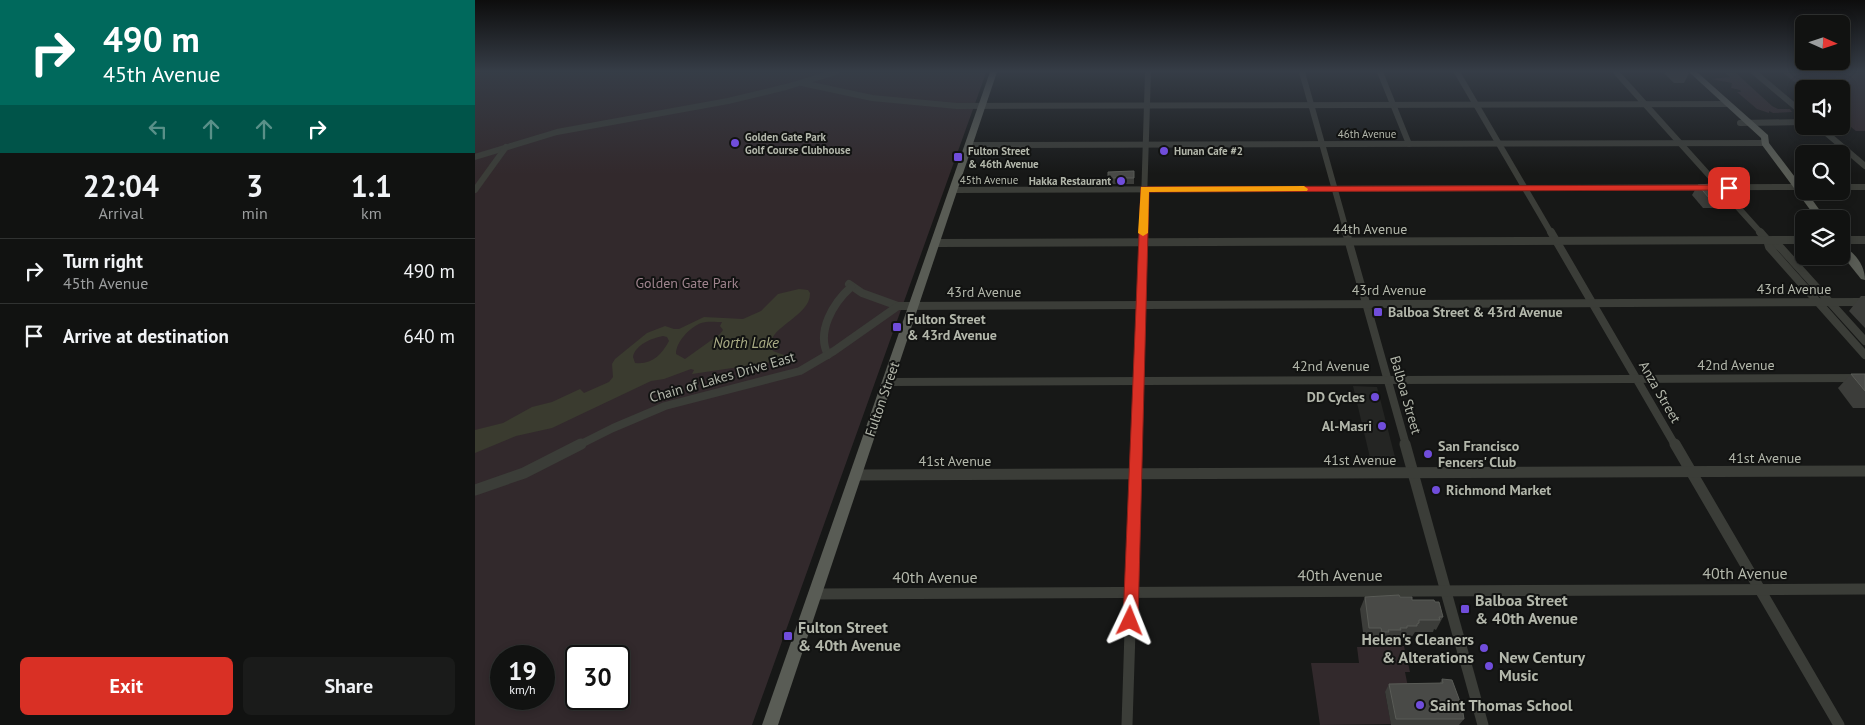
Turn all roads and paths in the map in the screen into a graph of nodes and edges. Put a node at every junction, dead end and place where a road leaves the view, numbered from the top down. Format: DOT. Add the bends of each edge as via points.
graph roads {
  1 [pos="1147,105"];
  2 [pos="1311,105"];
  3 [pos="1392,105"];
  4 [pos="703,106"];
  5 [pos="975,106"];
  6 [pos="982,106"];
  7 [pos="1009,106"];
  8 [pos="1476,106"];
  9 [pos="1646,106"];
  10 [pos="1721,106"];
  11 [pos="1730,106"];
  12 [pos="1749,122"];
  13 [pos="1795,122"];
  14 [pos="1740,123"];
  15 [pos="1829,135"];
  16 [pos="1765,142"];
  17 [pos="1498,143"];
  18 [pos="1679,143"];
  19 [pos="1146,144"];
  20 [pos="1322,144"];
  21 [pos="1409,144"];
  22 [pos="969,145"];
  23 [pos="506,147"];
  24 [pos="475,157"];
  25 [pos="1865,166"];
  26 [pos="1795,180"];
  27 [pos="1795,187"];
  28 [pos="1850,187"];
  29 [pos="1865,187"];
  30 [pos="1525,188"];
  31 [pos="1720,188"];
  32 [pos="1144,189"];
  33 [pos="1335,189"];
  34 [pos="475,190"];
  35 [pos="954,190"];
  36 [pos="1767,240"];
  37 [pos="1795,240"];
  38 [pos="1865,240"];
  39 [pos="1555,241"];
  40 [pos="1143,242"];
  41 [pos="1349,242"];
  42 [pos="935,243"];
  43 [pos="1850,243"];
  44 [pos="1850,254"];
  45 [pos="1865,277"];
  46 [pos="1818,302"];
  47 [pos="1830,302"];
  48 [pos="1865,302"];
  49 [pos="1592,303"];
  50 [pos="1367,304"];
  51 [pos="1141,305"];
  52 [pos="898,306"];
  53 [pos="913,306"];
  54 [pos="1865,341"];
  55 [pos="828,355"];
  56 [pos="1865,355"];
  57 [pos="1865,378"];
  58 [pos="1636,379"];
  59 [pos="1387,380"];
  60 [pos="1138,381"];
  61 [pos="888,382"];
  62 [pos="1865,471"];
  63 [pos="1691,472"];
  64 [pos="1413,473"];
  65 [pos="1135,474"];
  66 [pos="856,475"];
  67 [pos="475,490"];
  68 [pos="1759,589"];
  69 [pos="1865,589"];
  70 [pos="1446,591"];
  71 [pos="1131,592"];
  72 [pos="815,594"];
  73 [pos="770,725"];
  74 [pos="1127,725"];
  75 [pos="1483,725"];
  76 [pos="1839,725"];
  1 -- 19 [label="street"];
  2 -- 20 [label="street, Balboa Street"];
  3 -- 21 [label="street"];
  4 -- 23 [label="street" via="557,132"];
  5 -- 6 [label="street"];
  6 -- 7 [label="street"];
  6 -- 22 [label="main road, Fulton Street"];
  8 -- 17 [label="street, Anza Street"];
  9 -- 18 [label="street"];
  10 -- 14 [label="main road"];
  11 -- 12 [label="main road"];
  12 -- 13 [label="street"];
  12 -- 14 [label="street"];
  12 -- 16 [label="main road" via="1765,137"];
  14 -- 16 [label="main road"];
  15 -- 25 [label="street"];
  16 -- 18 [label="street, 46th Avenue"];
  16 -- 26 [label="main road"];
  17 -- 18 [label="street, 46th Avenue"];
  17 -- 21 [label="street, 46th Avenue"];
  17 -- 30 [label="street, Anza Street"];
  18 -- 31 [label="street"];
  19 -- 20 [label="street, 46th Avenue"];
  19 -- 22 [label="street, 46th Avenue"];
  19 -- 32 [label="street"];
  20 -- 21 [label="street, 46th Avenue"];
  20 -- 33 [label="street, Balboa Street"];
  22 -- 35 [label="main road, Fulton Street"];
  23 -- 24 [label="street"];
  23 -- 34 [label="street"];
  27 -- 31 [label="street, 45th Avenue"];
  28 -- 29 [label="street"];
  30 -- 31 [label="street, 45th Avenue"];
  30 -- 33 [label="street, 45th Avenue"];
  30 -- 39 [label="street, Anza Street"];
  31 -- 36 [label="street"];
  32 -- 33 [label="street, 45th Avenue"];
  32 -- 35 [label="street, 45th Avenue"];
  32 -- 40 [label="street"];
  33 -- 41 [label="street, Balboa Street"];
  35 -- 42 [label="main road, Fulton Street"];
  36 -- 37 [label="street, 44th Avenue"];
  36 -- 39 [label="street, 44th Avenue"];
  36 -- 46 [label="street" via="1769,247"];
  36 -- 47 [label="street" via="1780,247"];
  38 -- 43 [label="street"];
  39 -- 41 [label="street, 44th Avenue"];
  39 -- 49 [label="street, Anza Street"];
  40 -- 41 [label="street, 44th Avenue"];
  40 -- 42 [label="street, 44th Avenue"];
  40 -- 51 [label="street"];
  41 -- 50 [label="street, Balboa Street"];
  42 -- 53 [label="main road, Fulton Street"];
  44 -- 45 [label="main road"];
  46 -- 47 [label="street, 43rd Avenue"];
  46 -- 49 [label="street, 43rd Avenue"];
  46 -- 56 [label="street"];
  47 -- 48 [label="street, 43rd Avenue"];
  47 -- 54 [label="street"];
  49 -- 50 [label="street, 43rd Avenue"];
  49 -- 58 [label="street, Anza Street"];
  50 -- 51 [label="street, 43rd Avenue"];
  50 -- 59 [label="street, Balboa Street"];
  51 -- 53 [label="street, 43rd Avenue"];
  51 -- 60 [label="street"];
  52 -- 53 [label="street"];
  52 -- 55 [label="street, Chain of Lakes Drive East"];
  52 -- 55 [label="street" via="867,296 850,285 826,324 825,349"];
  53 -- 61 [label="main road, Fulton Street"];
  55 -- 67 [label="street, Chain of Lakes Drive East" via="793,373 659,408 524,473"];
  57 -- 58 [label="street, 42nd Avenue"];
  58 -- 59 [label="street, 42nd Avenue"];
  58 -- 63 [label="street, Anza Street"];
  59 -- 60 [label="street, 42nd Avenue"];
  59 -- 64 [label="street, Balboa Street"];
  60 -- 61 [label="street, 42nd Avenue"];
  60 -- 65 [label="street"];
  61 -- 66 [label="main road, Fulton Street"];
  62 -- 63 [label="street, 41st Avenue"];
  63 -- 64 [label="street, 41st Avenue"];
  63 -- 68 [label="street, Anza Street"];
  64 -- 65 [label="street, 41st Avenue"];
  64 -- 70 [label="street, Balboa Street"];
  65 -- 66 [label="street, 41st Avenue"];
  65 -- 71 [label="street"];
  66 -- 72 [label="main road, Fulton Street"];
  68 -- 69 [label="street, 40th Avenue"];
  68 -- 70 [label="street, 40th Avenue"];
  68 -- 76 [label="street, Anza Street"];
  70 -- 71 [label="street, 40th Avenue"];
  70 -- 75 [label="street, Balboa Street"];
  71 -- 72 [label="street, 40th Avenue"];
  71 -- 74 [label="street"];
  72 -- 73 [label="main road, Fulton Street"];
}
